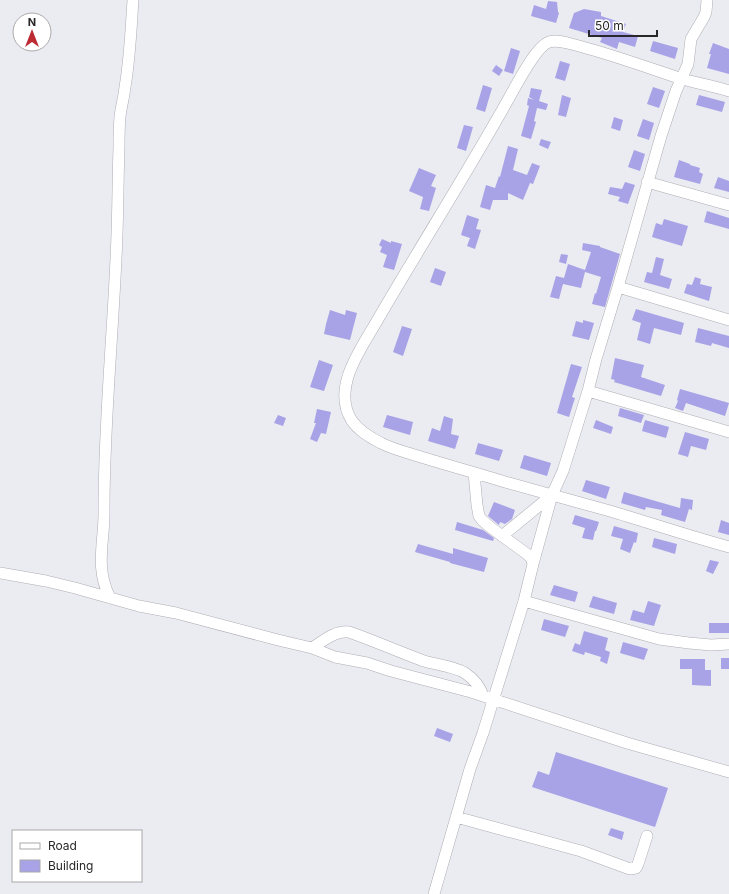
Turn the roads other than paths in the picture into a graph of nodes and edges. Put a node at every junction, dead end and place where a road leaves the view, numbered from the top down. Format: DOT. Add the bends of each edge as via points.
graph roads {
  1 [pos="133,0"];
  2 [pos="707,0"];
  3 [pos="681,78"];
  4 [pos="729,91"];
  5 [pos="647,182"];
  6 [pos="729,205"];
  7 [pos="618,288"];
  8 [pos="729,320"];
  9 [pos="588,391"];
  10 [pos="729,432"];
  11 [pos="474,473"];
  12 [pos="552,495"];
  13 [pos="502,536"];
  14 [pos="729,546"];
  15 [pos="533,564"];
  16 [pos="0,573"];
  17 [pos="110,598"];
  18 [pos="524,601"];
  19 [pos="729,644"];
  20 [pos="312,648"];
  21 [pos="488,698"];
  22 [pos="729,772"];
  23 [pos="456,817"];
  24 [pos="647,836"];
  25 [pos="434,894"];
  1 -- 17 [label="street" via="130,55 120,117 117,234 107,405 101,570"];
  2 -- 3 [label="street" via="706,12 692,39 688,64"];
  3 -- 4 [label="street"];
  3 -- 5 [label="street"];
  3 -- 11 [label="street" via="573,45 554,41 544,45 517,83 361,348 345,388 347,410 360,430 382,444"];
  5 -- 6 [label="street"];
  5 -- 7 [label="street"];
  7 -- 8 [label="street"];
  7 -- 9 [label="street"];
  9 -- 10 [label="street"];
  9 -- 12 [label="street" via="563,471"];
  11 -- 12 [label="street"];
  11 -- 13 [label="street" via="479,516"];
  12 -- 13 [label="street"];
  12 -- 14 [label="street"];
  12 -- 15 [label="street"];
  13 -- 15 [label="street" via="527,554"];
  15 -- 18 [label="street"];
  16 -- 17 [label="street" via="60,584"];
  17 -- 20 [label="street"];
  18 -- 19 [label="street" via="659,639"];
  18 -- 21 [label="street"];
  20 -- 21 [label="street" via="335,657 367,662"];
  20 -- 21 [label="street" via="340,632 349,632 419,659 460,670 476,681"];
  21 -- 22 [label="street" via="627,743"];
  21 -- 23 [label="street"];
  23 -- 24 [label="street" via="575,849 630,869 636,868"];
  23 -- 25 [label="street"];
}
